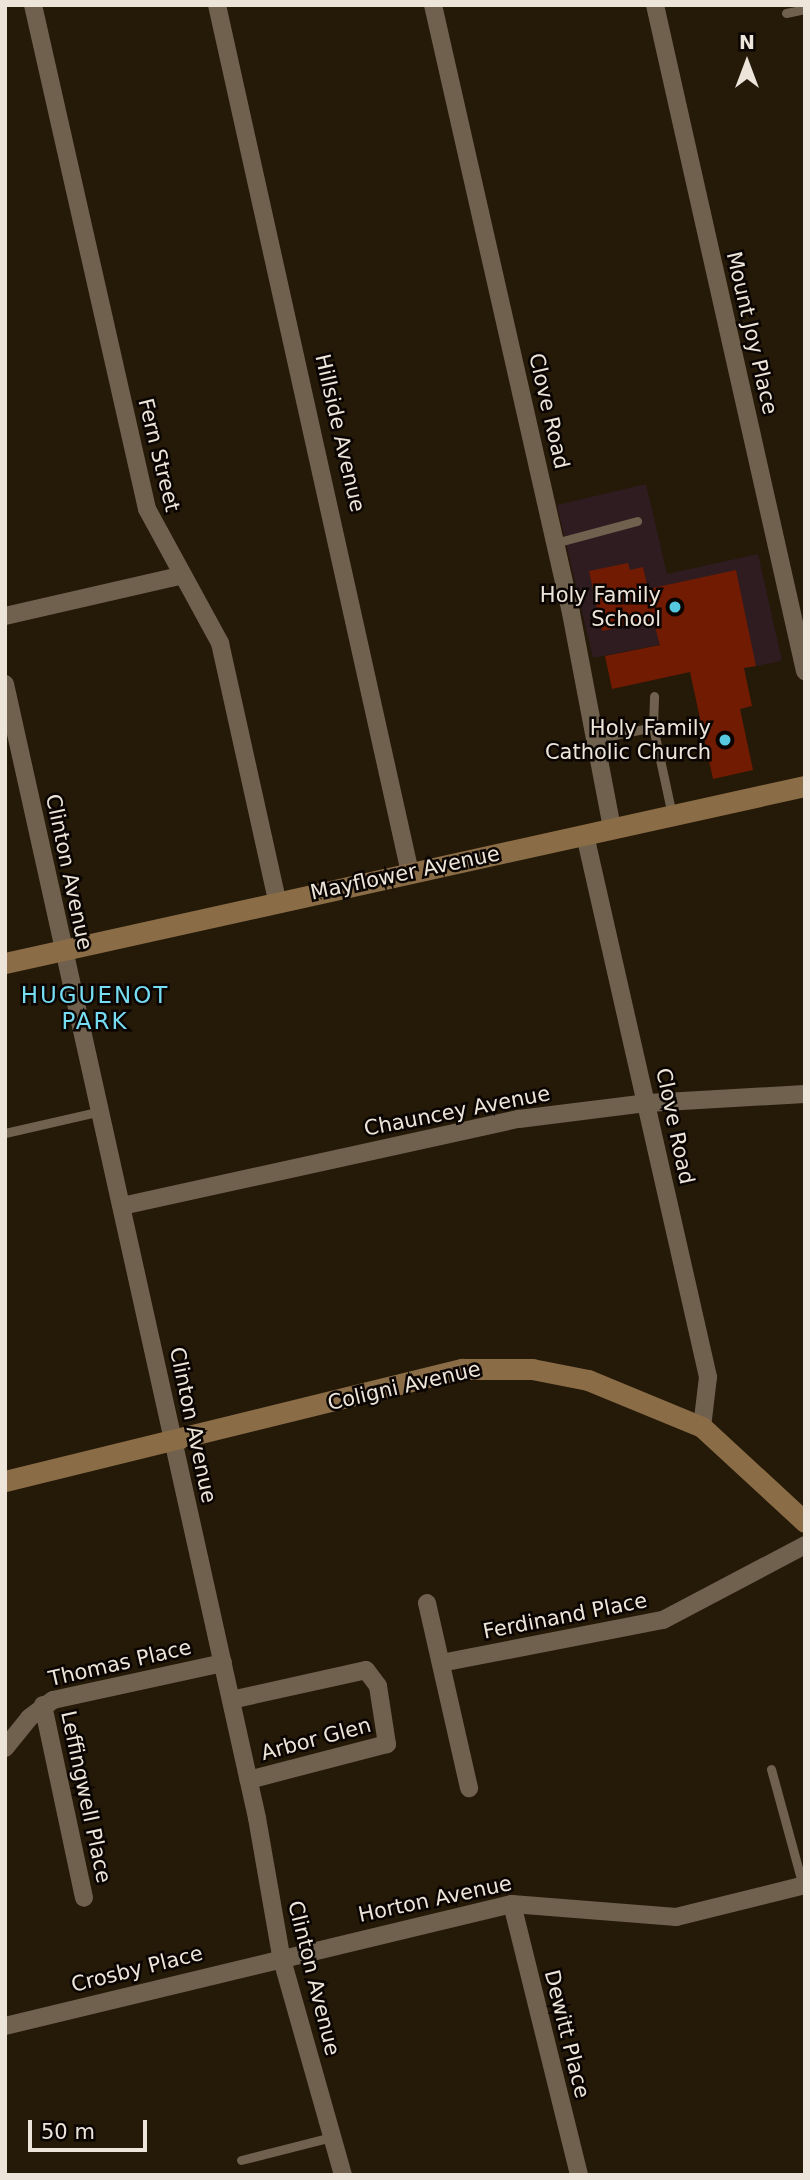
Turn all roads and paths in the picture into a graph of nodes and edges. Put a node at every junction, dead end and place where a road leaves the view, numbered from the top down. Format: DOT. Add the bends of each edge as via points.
graph roads {
  1 [pos="33,5"];
  2 [pos="217,5"];
  3 [pos="433,5"];
  4 [pos="655,5"];
  5 [pos="805,9"];
  6 [pos="786,13"];
  7 [pos="637,521"];
  8 [pos="555,542"];
  9 [pos="180,576"];
  10 [pos="5,616"];
  11 [pos="805,671"];
  12 [pos="5,684"];
  13 [pos="654,696"];
  14 [pos="653,727"];
  15 [pos="595,739"];
  16 [pos="805,786"];
  17 [pos="672,815"];
  18 [pos="612,828"];
  19 [pos="585,835"];
  20 [pos="410,873"];
  21 [pos="277,900"];
  22 [pos="62,950"];
  23 [pos="5,963"];
  24 [pos="805,1094"];
  25 [pos="648,1103"];
  26 [pos="101,1111"];
  27 [pos="5,1132"];
  28 [pos="122,1206"];
  29 [pos="702,1427"];
  30 [pos="173,1442"];
  31 [pos="5,1481"];
  32 [pos="805,1522"];
  33 [pos="805,1545"];
  34 [pos="427,1603"];
  35 [pos="223,1663"];
  36 [pos="441,1663"];
  37 [pos="231,1700"];
  38 [pos="43,1705"];
  39 [pos="5,1748"];
  40 [pos="771,1769"];
  41 [pos="249,1780"];
  42 [pos="469,1788"];
  43 [pos="804,1885"];
  44 [pos="84,1898"];
  45 [pos="512,1904"];
  46 [pos="281,1956"];
  47 [pos="5,2026"];
  48 [pos="332,2137"];
  49 [pos="240,2160"];
  50 [pos="343,2175"];
  51 [pos="579,2175"];
  1 -- 9 [label="street, Fern Street" via="147,509"];
  2 -- 20 [label="street, Hillside Avenue"];
  3 -- 8 [label="street, Clove Road"];
  4 -- 11 [label="street, Mount Joy Place"];
  5 -- 6 [label="lane"];
  7 -- 8 [label="lane"];
  8 -- 15 [label="street, Clove Road"];
  9 -- 10 [label="street"];
  9 -- 21 [label="street, Fern Street" via="220,643"];
  12 -- 22 [label="street, Clinton Avenue"];
  13 -- 14 [label="lane"];
  14 -- 15 [label="lane"];
  14 -- 17 [label="lane"];
  15 -- 18 [label="street, Clove Road"];
  16 -- 17 [label="street, Mayflower Avenue"];
  17 -- 18 [label="street, Mayflower Avenue"];
  18 -- 19 [label="street, Mayflower Avenue"];
  19 -- 20 [label="street, Mayflower Avenue"];
  19 -- 25 [label="street, Clove Road"];
  20 -- 21 [label="street, Mayflower Avenue"];
  21 -- 22 [label="street, Mayflower Avenue"];
  22 -- 23 [label="street, Mayflower Avenue"];
  22 -- 26 [label="street, Clinton Avenue"];
  24 -- 25 [label="street, Chauncey Avenue"];
  25 -- 28 [label="street, Chauncey Avenue" via="438,1135"];
  25 -- 29 [label="street, Clove Road" via="708,1377"];
  26 -- 27 [label="lane"];
  26 -- 28 [label="street, Clinton Avenue"];
  28 -- 30 [label="street, Clinton Avenue"];
  29 -- 30 [label="street, Coligni Avenue" via="588,1380 490,1367"];
  29 -- 32 [label="street, Coligni Avenue"];
  30 -- 31 [label="street, Coligni Avenue"];
  30 -- 35 [label="street, Clinton Avenue"];
  33 -- 36 [label="street, Ferdinand Place" via="663,1620"];
  34 -- 36 [label="street"];
  35 -- 37 [label="street, Clinton Avenue"];
  35 -- 38 [label="street, Thomas Place"];
  36 -- 42 [label="street"];
  37 -- 41 [label="street, Clinton Avenue"];
  37 -- 41 [label="street, Arbor Glen" via="366,1670 379,1686 387,1744"];
  38 -- 39 [label="street, Thomas Place"];
  38 -- 44 [label="street, Leffingwell Place"];
  40 -- 43 [label="lane"];
  41 -- 46 [label="street, Clinton Avenue"];
  43 -- 45 [label="street, Horton Avenue" via="677,1917"];
  45 -- 46 [label="street, Horton Avenue"];
  45 -- 51 [label="street, Dewitt Place"];
  46 -- 47 [label="street, Crosby Place"];
  46 -- 48 [label="street, Clinton Avenue"];
  48 -- 49 [label="lane"];
  48 -- 50 [label="street, Clinton Avenue"];
}
